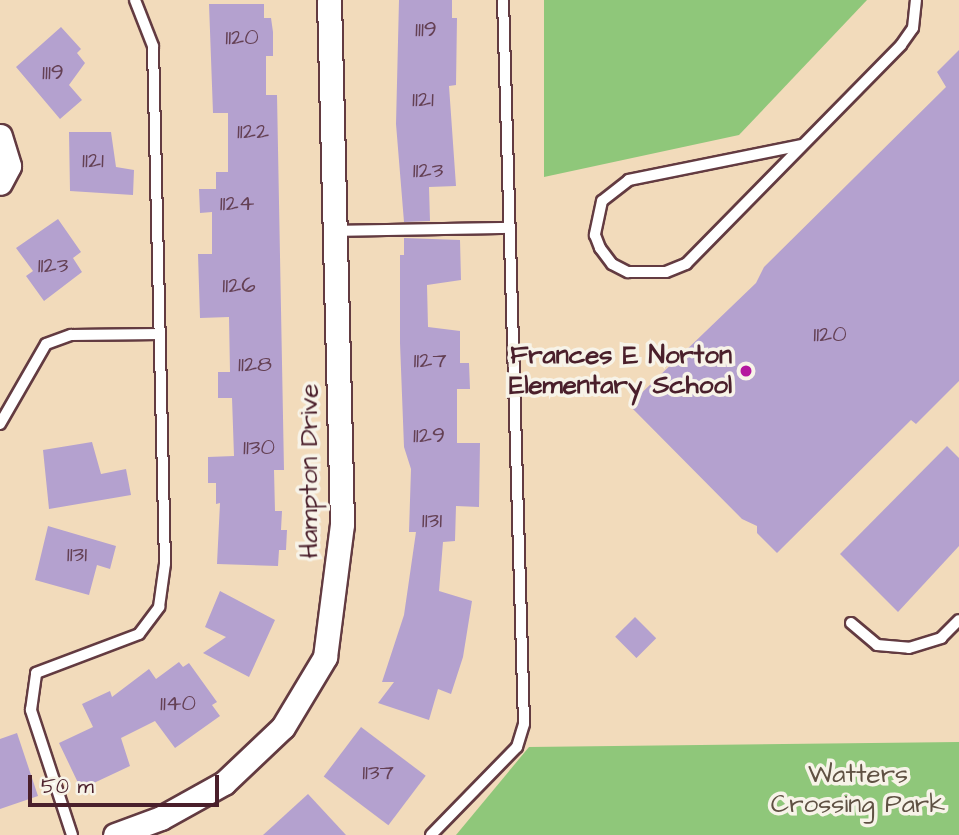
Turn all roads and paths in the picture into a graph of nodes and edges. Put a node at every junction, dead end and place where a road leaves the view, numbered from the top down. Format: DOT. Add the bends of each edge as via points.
graph roads {
  1 [pos="135,0"];
  2 [pos="329,0"];
  3 [pos="503,0"];
  4 [pos="916,0"];
  5 [pos="0,136"];
  6 [pos="802,145"];
  7 [pos="0,183"];
  8 [pos="510,228"];
  9 [pos="335,231"];
  10 [pos="160,334"];
  11 [pos="0,424"];
  12 [pos="959,620"];
  13 [pos="851,622"];
  14 [pos="72,835"];
  15 [pos="115,835"];
  16 [pos="431,835"];
  1 -- 10 [label="lane" via="153,46"];
  2 -- 9 [label="street, Hampton Drive"];
  3 -- 8 [label="lane"];
  4 -- 6 [label="lane" via="913,28 901,45"];
  5 -- 7 [label="street" via="9,166"];
  6 -- 6 [label="lane" via="629,180 614,188 596,216 600,248 611,264 628,272 666,272 686,264"];
  8 -- 9 [label="lane"];
  8 -- 16 [label="lane" via="524,723 517,747"];
  9 -- 15 [label="street, Hampton Drive" via="342,524 325,657 283,727 225,783 161,818"];
  10 -- 11 [label="lane" via="71,335 46,344"];
  10 -- 14 [label="lane" via="165,565 159,607 139,634 36,673 30,693 39,738"];
  12 -- 13 [label="lane" via="941,638 909,648 877,645"];
}
